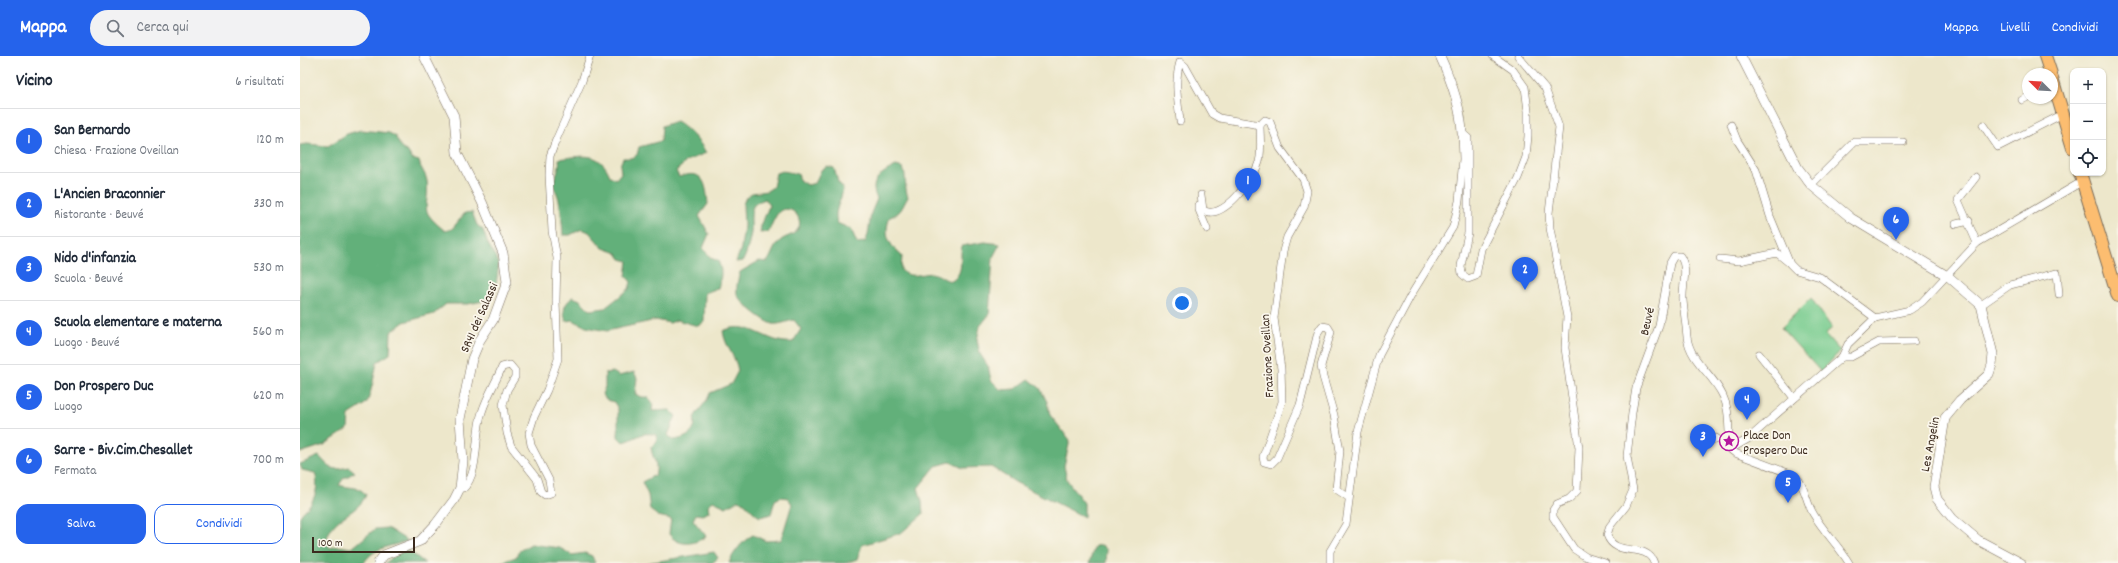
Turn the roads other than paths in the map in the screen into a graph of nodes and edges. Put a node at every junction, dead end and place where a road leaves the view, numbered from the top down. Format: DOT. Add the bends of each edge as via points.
graph roads {
  1 [pos="424,56"];
  2 [pos="590,56"];
  3 [pos="1440,56"];
  4 [pos="1493,56"];
  5 [pos="1518,56"];
  6 [pos="1741,56"];
  7 [pos="2045,56"];
  8 [pos="2048,68"];
  9 [pos="2058,99"];
  10 [pos="2063,114"];
  11 [pos="1180,121"];
  12 [pos="1260,125"];
  13 [pos="1731,125"];
  14 [pos="1982,126"];
  15 [pos="1462,133"];
  16 [pos="2071,140"];
  17 [pos="1903,142"];
  18 [pos="1976,177"];
  19 [pos="2082,177"];
  20 [pos="1811,185"];
  21 [pos="1969,221"];
  22 [pos="1956,224"];
  23 [pos="1207,229"];
  24 [pos="1977,243"];
  25 [pos="1720,259"];
  26 [pos="1790,264"];
  27 [pos="1945,276"];
  28 [pos="2059,294"];
  29 [pos="2118,296"];
  30 [pos="1981,305"];
  31 [pos="1875,318"];
  32 [pos="1914,341"];
  33 [pos="1759,354"];
  34 [pos="1842,357"];
  35 [pos="1794,398"];
  36 [pos="1699,446"];
  37 [pos="1731,450"];
  38 [pos="460,488"];
  39 [pos="1348,497"];
  40 [pos="378,563"];
  41 [pos="1330,563"];
  42 [pos="1605,563"];
  43 [pos="1654,563"];
  44 [pos="1849,563"];
  45 [pos="2021,563"];
  1 -- 38 [label="street, SR41 dei Salassi" via="454,116 457,153 482,202 503,253 507,282 493,320 472,359 460,419 463,461"];
  2 -- 38 [label="street" via="550,156 552,231 557,258 558,359 530,433 531,445 549,480 551,493 545,495 541,492 537,479 511,446 503,405 507,390 515,377 515,371 510,365 502,367 482,412 468,484"];
  3 -- 15 [label="street" via="1457,102"];
  4 -- 15 [label="street" via="1513,70 1525,87 1528,111 1526,157 1518,178 1481,249 1476,276 1468,279 1462,274 1462,266 1468,233 1468,138"];
  5 -- 42 [label="street" via="1545,88 1559,128 1549,213 1567,317 1565,348 1579,448 1579,474 1577,492 1557,504 1552,510 1553,517 1574,549 1586,557"];
  6 -- 20 [label="street" via="1798,168"];
  7 -- 8 [label="main road"];
  9 -- 10 [label="main road"];
  10 -- 14 [label="street" via="1998,147"];
  10 -- 16 [label="main road"];
  11 -- 12 [label="street, Frazione Oveillan" via="1177,72 1180,62 1185,66 1212,114 1219,118"];
  12 -- 23 [label="street" via="1260,160 1254,175 1231,204 1207,212 1204,210 1201,195 1199,210"];
  12 -- 39 [label="street, Frazione Oveillan" via="1265,120 1270,122 1280,148 1303,180 1306,191 1304,207 1287,237 1283,251 1274,318 1281,369 1282,402 1263,457 1264,462 1271,464 1277,458 1300,405 1318,332 1322,326 1328,327 1331,332 1321,366 1322,377 1334,415 1340,451 1336,489"];
  13 -- 26 [label="street" via="1737,140 1756,170 1770,216"];
  15 -- 39 [label="street" via="1459,201 1453,227 1411,295 1379,355 1358,432"];
  17 -- 20 [label="street" via="1854,142"];
  18 -- 21 [label="street" via="1958,200"];
  19 -- 24 [label="street"];
  19 -- 29 [label="main road"];
  20 -- 27 [label="street" via="1851,218"];
  21 -- 22 [label="street"];
  21 -- 24 [label="street"];
  24 -- 27 [label="street"];
  25 -- 26 [label="street" via="1739,261 1777,253"];
  26 -- 31 [label="street" via="1796,270 1820,277"];
  27 -- 30 [label="street"];
  27 -- 31 [label="street" via="1922,302 1910,310"];
  28 -- 30 [label="street" via="2057,273 2010,285"];
  30 -- 45 [label="street, Les Angelin" via="1993,354 1992,365 1989,374 1960,400 1945,418 1934,487 1937,498 1961,527 1978,540"];
  31 -- 34 [label="street" via="1848,344"];
  32 -- 34 [label="street" via="1879,342 1851,357"];
  33 -- 35 [label="street"];
  34 -- 35 [label="street"];
  35 -- 37 [label="street" via="1743,443"];
  36 -- 37 [label="street" via="1716,438"];
  37 -- 43 [label="street, Beuvé" via="1729,418 1724,397 1715,381 1690,350 1683,301 1684,261 1677,255 1670,263 1655,338 1636,388 1627,447 1633,490 1607,535 1612,544 1619,548 1647,553"];
  37 -- 44 [label="street" via="1796,476 1802,483 1813,514"];
  38 -- 40 [label="street, SR41 dei Salassi" via="454,500 420,541 384,555"];
  39 -- 41 [label="street" via="1346,524 1330,551"];
}
